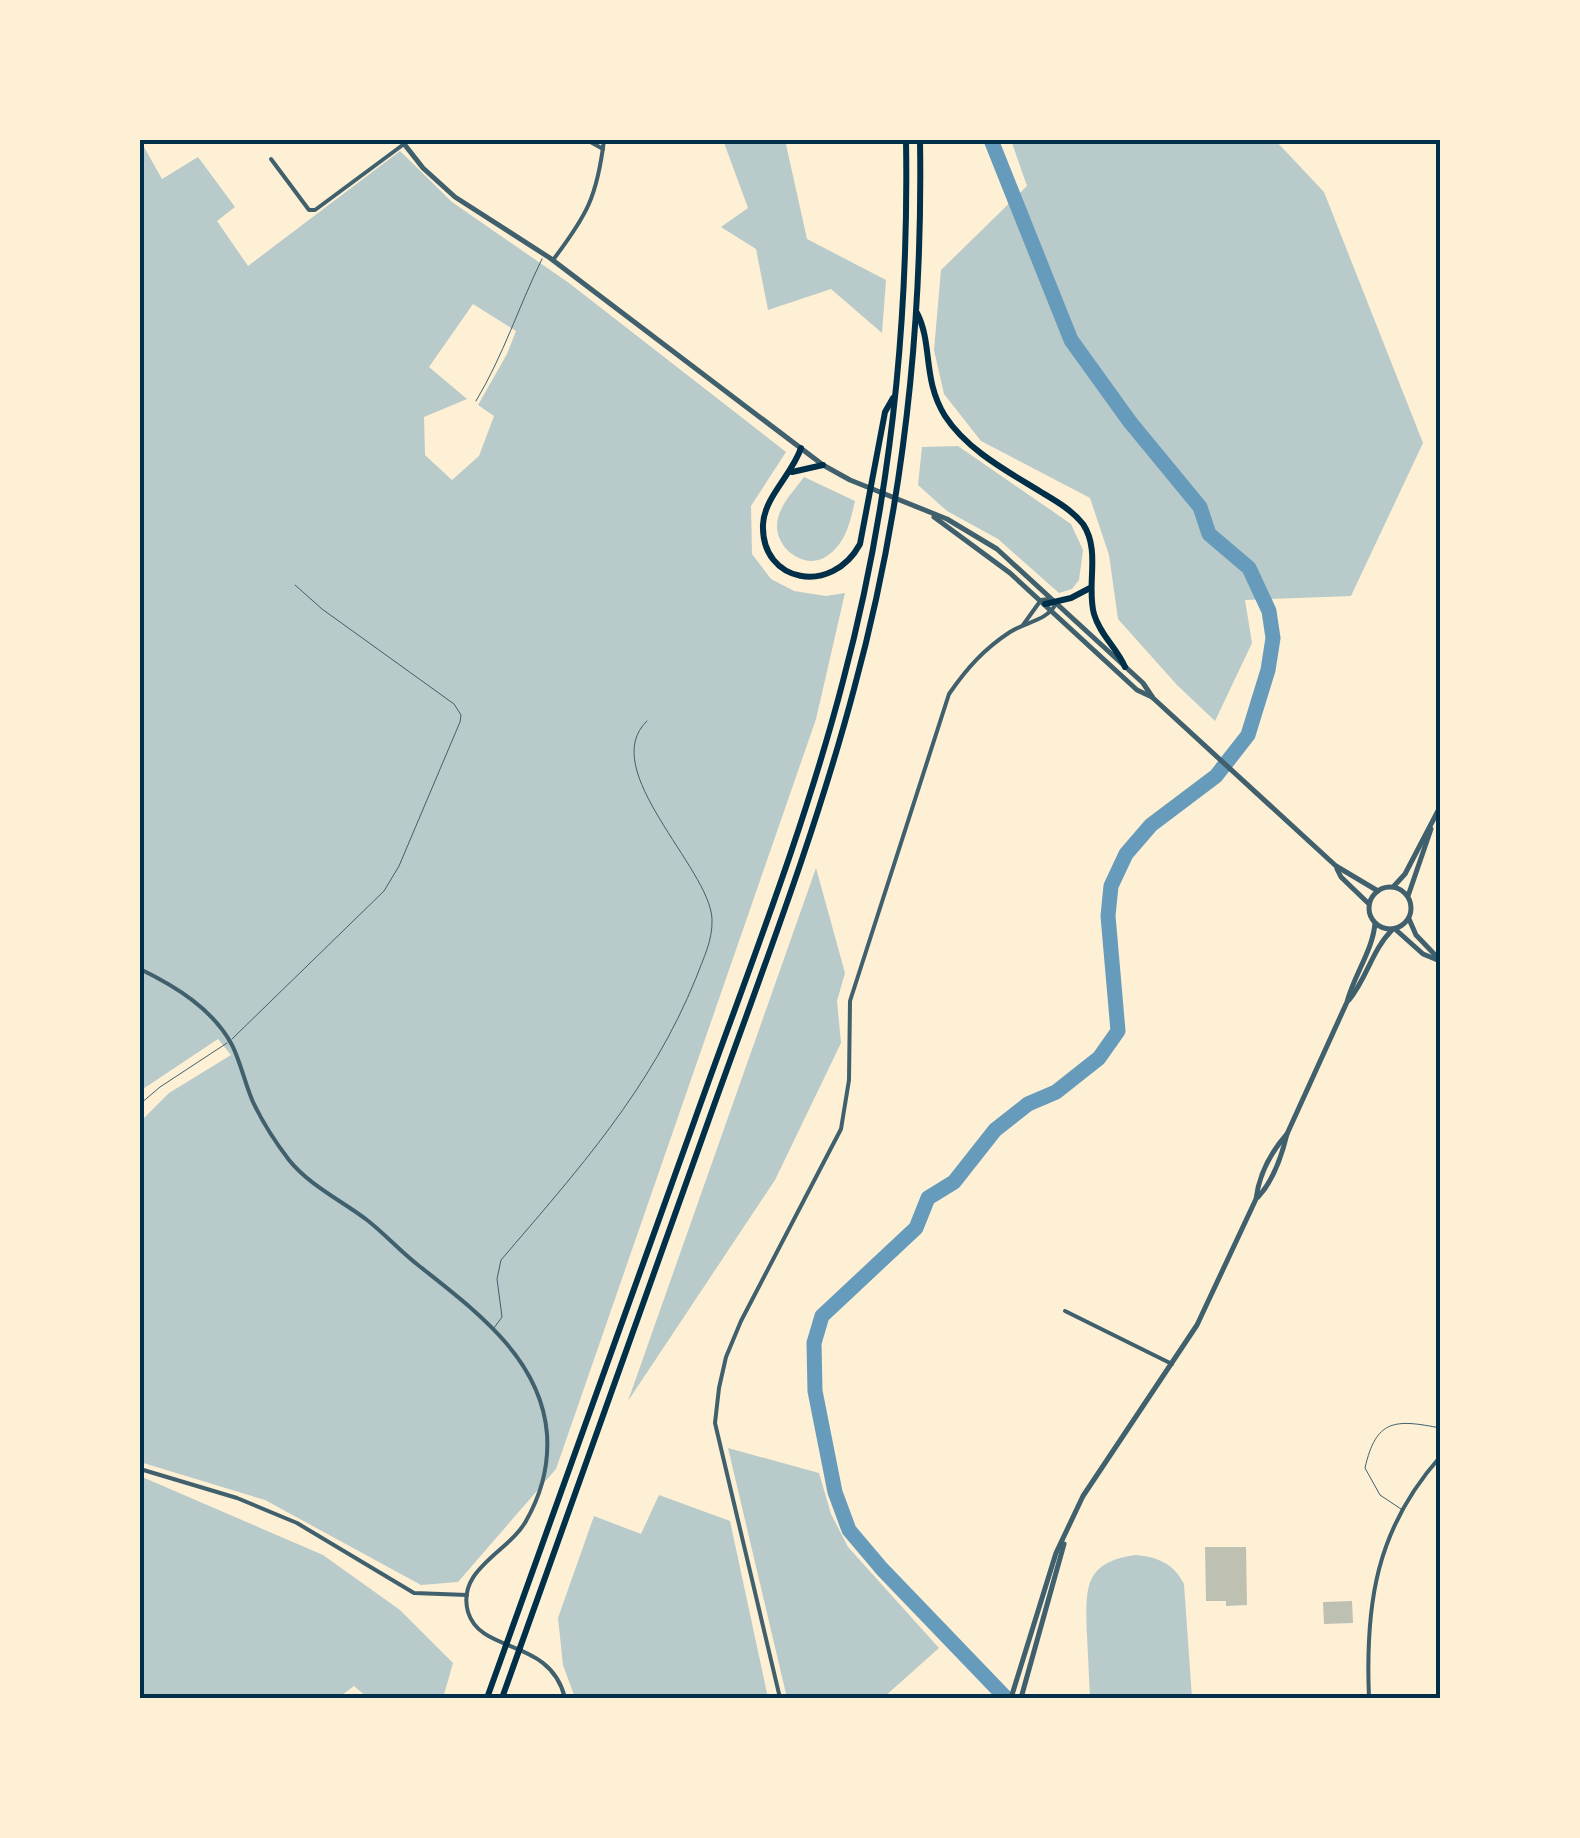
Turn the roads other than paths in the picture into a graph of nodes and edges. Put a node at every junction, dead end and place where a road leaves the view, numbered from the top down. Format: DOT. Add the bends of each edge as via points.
graph roads {
  1 [pos="586,140"];
  2 [pos="604,140"];
  3 [pos="906,140"];
  4 [pos="920,140"];
  5 [pos="403,142"];
  6 [pos="603,149"];
  7 [pos="272,159"];
  8 [pos="544,255"];
  9 [pos="553,260"];
  10 [pos="917,312"];
  11 [pos="896,392"];
  12 [pos="476,401"];
  13 [pos="801,448"];
  14 [pos="823,464"];
  15 [pos="791,472"];
  16 [pos="932,515"];
  17 [pos="296,585"];
  18 [pos="1091,587"];
  19 [pos="1055,600"];
  20 [pos="1046,605"];
  21 [pos="1023,625"];
  22 [pos="1126,667"];
  23 [pos="1154,698"];
  24 [pos="646,722"];
  25 [pos="1440,807"];
  26 [pos="1432,826"];
  27 [pos="1336,866"];
  28 [pos="1393,888"];
  29 [pos="1378,891"];
  30 [pos="1408,896"];
  31 [pos="1370,904"];
  32 [pos="1409,918"];
  33 [pos="1375,923"];
  34 [pos="1393,929"];
  35 [pos="1440,961"];
  36 [pos="140,970"];
  37 [pos="1348,1002"];
  38 [pos="230,1042"];
  39 [pos="140,1104"];
  40 [pos="1065,1310"];
  41 [pos="494,1328"];
  42 [pos="1172,1364"];
  43 [pos="1440,1428"];
  44 [pos="1440,1456"];
  45 [pos="140,1469"];
  46 [pos="1400,1509"];
  47 [pos="1064,1541"];
  48 [pos="468,1596"];
  49 [pos="489,1694"];
  50 [pos="502,1696"];
  51 [pos="565,1698"];
  52 [pos="780,1698"];
  53 [pos="1012,1698"];
  54 [pos="1021,1698"];
  55 [pos="1369,1698"];
  1 -- 6 [label="street"];
  2 -- 6 [label="street"];
  3 -- 11 [label="highway"];
  4 -- 10 [label="highway"];
  5 -- 7 [label="street" via="315,210 302,204"];
  5 -- 8 [label="street" via="455,197"];
  6 -- 9 [label="street" via="594,197"];
  8 -- 9 [label="street"];
  8 -- 12 [label="lane" via="504,353"];
  9 -- 13 [label="street"];
  10 -- 18 [label="highway" via="930,383 945,416 984,455 1080,520 1091,544"];
  10 -- 50 [label="highway" via="898,484 831,772"];
  11 -- 15 [label="highway" via="885,412 860,544 826,576 793,574 767,549 765,514"];
  11 -- 49 [label="highway" via="865,589 819,766"];
  13 -- 14 [label="street"];
  13 -- 15 [label="highway"];
  14 -- 15 [label="highway"];
  14 -- 16 [label="street"];
  16 -- 19 [label="street" via="997,549"];
  16 -- 20 [label="street"];
  17 -- 38 [label="lane" via="454,704 460,722 384,891"];
  18 -- 19 [label="highway"];
  18 -- 22 [label="highway" via="1096,620"];
  19 -- 20 [label="highway"];
  19 -- 22 [label="street"];
  20 -- 21 [label="street"];
  20 -- 21 [label="street" via="1043,618"];
  20 -- 23 [label="street"];
  21 -- 52 [label="street" via="982,653 950,694 850,1001 842,1128 741,1322 722,1372 715,1423"];
  22 -- 23 [label="street"];
  23 -- 27 [label="street"];
  24 -- 41 [label="lane" via="636,732 632,754 654,810 706,897 711,939 645,1081 501,1260 502,1317"];
  25 -- 26 [label="street"];
  26 -- 28 [label="street"];
  26 -- 30 [label="street"];
  27 -- 29 [label="street"];
  27 -- 31 [label="street"];
  28 -- 29 [label="street"];
  28 -- 30 [label="street"];
  29 -- 31 [label="street"];
  30 -- 32 [label="street"];
  31 -- 33 [label="street"];
  32 -- 34 [label="street"];
  32 -- 35 [label="street"];
  33 -- 34 [label="street"];
  33 -- 37 [label="street"];
  34 -- 35 [label="street"];
  34 -- 37 [label="street"];
  36 -- 38 [label="street" via="188,996"];
  37 -- 42 [label="street"];
  38 -- 39 [label="lane"];
  38 -- 41 [label="street" via="254,1103 291,1162"];
  40 -- 42 [label="street"];
  41 -- 48 [label="street" via="536,1387 547,1434 544,1482 526,1521 478,1570"];
  42 -- 47 [label="street" via="1082,1496"];
  43 -- 46 [label="lane" via="1396,1424 1370,1443 1365,1468 1380,1495"];
  44 -- 46 [label="street"];
  45 -- 48 [label="street" via="296,1523 414,1593"];
  46 -- 55 [label="street" via="1372,1596"];
  47 -- 53 [label="street"];
  47 -- 54 [label="street"];
  48 -- 51 [label="street" via="474,1624 550,1667"];
}
